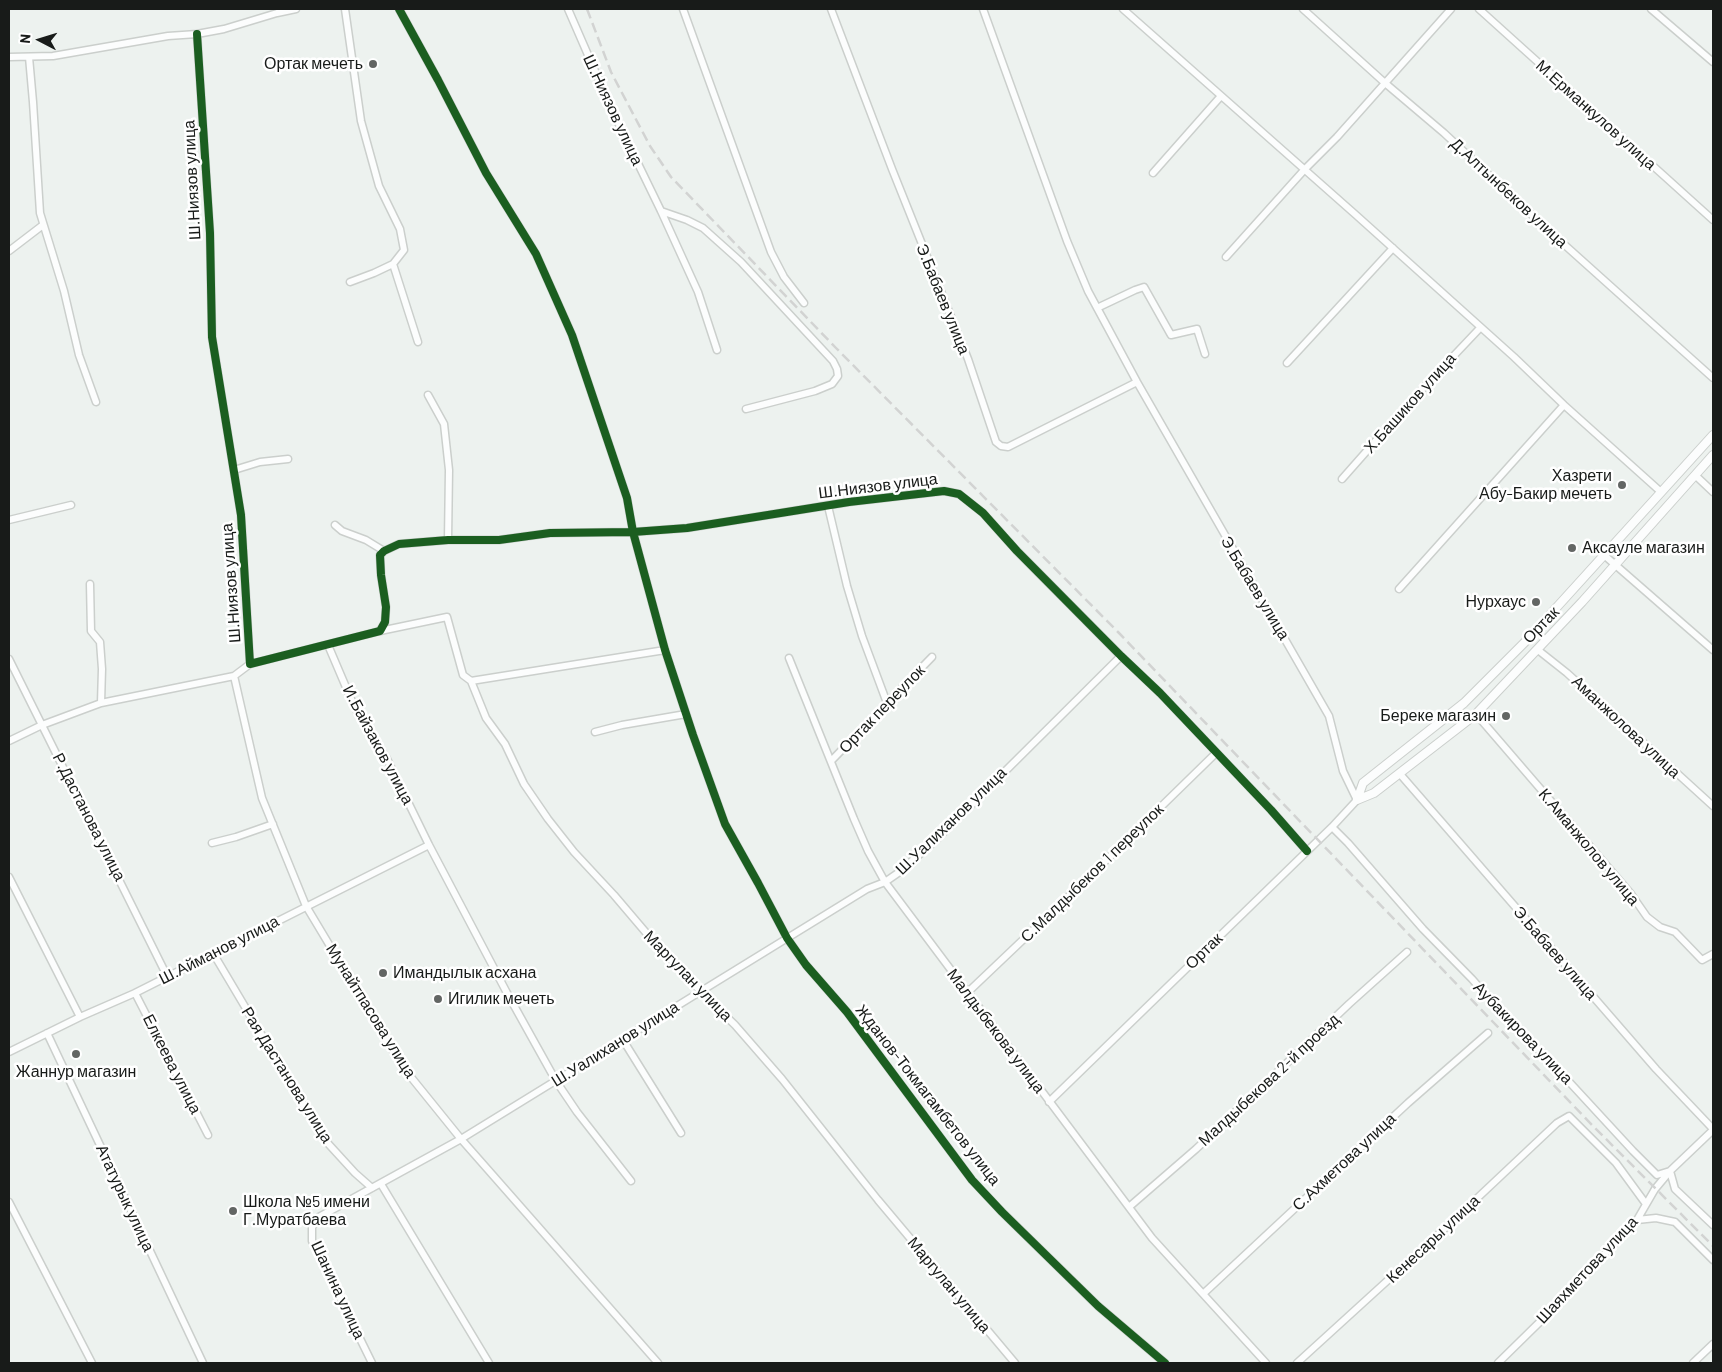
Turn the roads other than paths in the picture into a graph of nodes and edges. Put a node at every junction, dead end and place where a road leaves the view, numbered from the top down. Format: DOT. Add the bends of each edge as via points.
graph roads {
  1 [pos="296,9"];
  2 [pos="344,9"];
  3 [pos="399,9"];
  4 [pos="568,9"];
  5 [pos="683,9"];
  6 [pos="831,9"];
  7 [pos="983,9"];
  8 [pos="1124,9"];
  9 [pos="1303,9"];
  10 [pos="1451,9"];
  11 [pos="1479,9"];
  12 [pos="1651,9"];
  13 [pos="197,34"];
  14 [pos="9,57"];
  15 [pos="29,58"];
  16 [pos="1713,62"];
  17 [pos="1384,83"];
  18 [pos="1221,96"];
  19 [pos="1305,169"];
  20 [pos="1153,173"];
  21 [pos="661,211"];
  22 [pos="1713,220"];
  23 [pos="43,225"];
  24 [pos="1393,248"];
  25 [pos="9,251"];
  26 [pos="1226,257"];
  27 [pos="393,264"];
  28 [pos="350,282"];
  29 [pos="804,302"];
  30 [pos="1097,308"];
  31 [pos="1480,328"];
  32 [pos="418,342"];
  33 [pos="717,350"];
  34 [pos="1204,354"];
  35 [pos="1287,363"];
  36 [pos="1713,378"];
  37 [pos="1137,382"];
  38 [pos="428,395"];
  39 [pos="96,402"];
  40 [pos="1564,405"];
  41 [pos="746,409"];
  42 [pos="1713,435"];
  43 [pos="1713,455"];
  44 [pos="288,459"];
  45 [pos="234,470"];
  46 [pos="1695,475"];
  47 [pos="1342,479"];
  48 [pos="1661,492"];
  49 [pos="1713,492"];
  50 [pos="71,505"];
  51 [pos="828,506"];
  52 [pos="9,520"];
  53 [pos="335,525"];
  54 [pos="633,532"];
  55 [pos="448,540"];
  56 [pos="384,550"];
  57 [pos="1604,555"];
  58 [pos="1616,565"];
  59 [pos="90,584"];
  60 [pos="1399,589"];
  61 [pos="380,631"];
  62 [pos="328,645"];
  63 [pos="665,650"];
  64 [pos="1538,650"];
  65 [pos="1713,650"];
  66 [pos="1121,656"];
  67 [pos="932,657"];
  68 [pos="789,658"];
  69 [pos="9,659"];
  70 [pos="250,664"];
  71 [pos="234,676"];
  72 [pos="471,681"];
  73 [pos="101,703"];
  74 [pos="887,703"];
  75 [pos="686,714"];
  76 [pos="1476,714"];
  77 [pos="42,725"];
  78 [pos="595,732"];
  79 [pos="9,741"];
  80 [pos="1216,753"];
  81 [pos="831,761"];
  82 [pos="1400,774"];
  83 [pos="1357,800"];
  84 [pos="1713,806"];
  85 [pos="273,824"];
  86 [pos="1332,828"];
  87 [pos="212,842"];
  88 [pos="429,845"];
  89 [pos="1307,851"];
  90 [pos="9,877"];
  91 [pos="885,882"];
  92 [pos="306,906"];
  93 [pos="787,938"];
  94 [pos="1407,952"];
  95 [pos="213,953"];
  96 [pos="1713,954"];
  97 [pos="167,976"];
  98 [pos="136,992"];
  99 [pos="700,992"];
  100 [pos="967,993"];
  101 [pos="80,1017"];
  102 [pos="48,1033"];
  103 [pos="1488,1033"];
  104 [pos="623,1040"];
  105 [pos="9,1052"];
  106 [pos="556,1080"];
  107 [pos="1049,1102"];
  108 [pos="1713,1129"];
  109 [pos="681,1133"];
  110 [pos="208,1135"];
  111 [pos="461,1139"];
  112 [pos="1670,1171"];
  113 [pos="631,1181"];
  114 [pos="381,1184"];
  115 [pos="372,1188"];
  116 [pos="9,1202"];
  117 [pos="1646,1204"];
  118 [pos="1129,1207"];
  119 [pos="1637,1220"];
  120 [pos="1713,1225"];
  121 [pos="1713,1260"];
  122 [pos="1203,1294"];
  123 [pos="1713,1344"];
  124 [pos="92,1363"];
  125 [pos="203,1363"];
  126 [pos="372,1363"];
  127 [pos="489,1363"];
  128 [pos="658,1363"];
  129 [pos="1015,1363"];
  130 [pos="1165,1363"];
  131 [pos="1266,1363"];
  132 [pos="1297,1363"];
  133 [pos="1498,1363"];
  134 [pos="1693,1363"];
  1 -- 13 [label="street"];
  2 -- 27 [label="street" via="361,121 379,186 400,229 404,250"];
  3 -- 54 [label="street" via="486,173 536,254 572,335 627,498"];
  4 -- 21 [label="street, Ш.Ниязов улица"];
  5 -- 29 [label="street" via="771,252 784,277"];
  6 -- 37 [label="street, Э.Бабаев улица" via="968,359 996,442 1008,447"];
  7 -- 30 [label="street, Э.Бабаев улица" via="1067,241"];
  8 -- 18 [label="street"];
  9 -- 17 [label="street, Д.Алтынбеков улица"];
  10 -- 17 [label="street"];
  11 -- 22 [label="street, М.Ерманкулов улица"];
  12 -- 16 [label="street"];
  13 -- 15 [label="street"];
  13 -- 45 [label="street, Ш.Ниязов улица" via="210,233 212,337"];
  14 -- 15 [label="street"];
  15 -- 23 [label="street"];
  17 -- 19 [label="street"];
  17 -- 36 [label="street, Д.Алтынбеков улица" via="1444,133"];
  18 -- 19 [label="street"];
  18 -- 20 [label="street"];
  19 -- 24 [label="street"];
  19 -- 26 [label="street"];
  21 -- 33 [label="street, Ш.Ниязов улица" via="698,292"];
  21 -- 41 [label="street" via="703,228 735,256 838,369 838,376 832,384"];
  23 -- 25 [label="street"];
  23 -- 39 [label="street" via="64,291 79,355"];
  24 -- 31 [label="street"];
  24 -- 35 [label="street"];
  27 -- 28 [label="street"];
  27 -- 32 [label="street"];
  30 -- 34 [label="street" via="1144,287 1171,335 1197,328"];
  30 -- 37 [label="street, Э.Бабаев улица"];
  31 -- 40 [label="street"];
  31 -- 47 [label="street, Х.Башиков улица"];
  37 -- 83 [label="street, Э.Бабаев улица" via="1329,716 1343,771"];
  38 -- 55 [label="street" via="444,424 449,470"];
  40 -- 48 [label="street"];
  40 -- 60 [label="street"];
  42 -- 48 [label="street, Ортак"];
  43 -- 46 [label="street, Ортак"];
  44 -- 45 [label="street" via="260,462"];
  45 -- 70 [label="street, Ш.Ниязов улица" via="241,515"];
  46 -- 49 [label="street"];
  46 -- 58 [label="street, Ортак"];
  48 -- 57 [label="street, Ортак"];
  50 -- 52 [label="street"];
  51 -- 54 [label="street, Ш.Ниязов улица" via="686,528"];
  51 -- 66 [label="street, Ш.Ниязов улица" via="944,491 959,494 983,513"];
  51 -- 74 [label="street, Ш.Ниязов улица" via="847,586"];
  53 -- 56 [label="street"];
  54 -- 55 [label="street, Ш.Ниязов улица" via="550,533 500,540"];
  54 -- 63 [label="street"];
  55 -- 56 [label="street, Ш.Ниязов улица" via="399,544"];
  56 -- 61 [label="street" via="380,555 386,607 385,622"];
  57 -- 58 [label="street"];
  57 -- 83 [label="street, Ортак" via="1464,703 1363,783"];
  58 -- 64 [label="street, Ортак"];
  58 -- 65 [label="street"];
  59 -- 73 [label="street" via="91,631 100,642"];
  61 -- 62 [label="street, Ш.Ниязов улица"];
  61 -- 72 [label="street, Маргулан улица" via="447,617 463,675"];
  62 -- 70 [label="street, Ш.Ниязов улица"];
  62 -- 88 [label="street, И.Байзаков улица" via="354,706 387,759"];
  63 -- 72 [label="street"];
  63 -- 75 [label="street"];
  64 -- 76 [label="street, Ортак"];
  64 -- 84 [label="street, Аманжолова улица"];
  66 -- 80 [label="street, Ш.Ниязов улица"];
  66 -- 91 [label="street, Ш.Уалиханов улица" via="935,841"];
  67 -- 74 [label="street, Ортак переулок"];
  68 -- 81 [label="street, Малдыбекова улица"];
  69 -- 77 [label="street, Р.Дастанова улица"];
  70 -- 71 [label="street"];
  71 -- 73 [label="street"];
  71 -- 85 [label="street, Мунайтпасова улица" via="262,798"];
  72 -- 99 [label="street, Маргулан улица" via="486,718 505,744 524,784 548,819"];
  73 -- 77 [label="street"];
  74 -- 81 [label="street, Ортак переулок"];
  75 -- 78 [label="street"];
  75 -- 93 [label="street" via="725,824"];
  76 -- 82 [label="street, Ортак"];
  76 -- 96 [label="street, К.Аманжолов улица" via="1648,917 1660,927 1675,932 1702,960"];
  77 -- 79 [label="street"];
  77 -- 97 [label="street, Р.Дастанова улица"];
  80 -- 89 [label="street, Ш.Ниязов улица"];
  80 -- 100 [label="street, С.Малдыбеков 1 переулок"];
  81 -- 91 [label="street, Малдыбекова улица" via="868,851"];
  82 -- 83 [label="street, Ортак" via="1374,793"];
  82 -- 108 [label="street, Э.Бабаев улица"];
  83 -- 86 [label="street, Ортак"];
  85 -- 87 [label="street"];
  85 -- 92 [label="street, Мунайтпасова улица"];
  86 -- 89 [label="street, Ортак"];
  86 -- 112 [label="street, Аубакирова улица" via="1506,1018 1657,1175"];
  88 -- 92 [label="street, Ш.Айманов улица"];
  88 -- 106 [label="street, И.Байзаков улица"];
  89 -- 107 [label="street, Ортак"];
  90 -- 101 [label="street"];
  91 -- 93 [label="street, Ш.Уалиханов улица" via="867,889"];
  91 -- 100 [label="street, Малдыбекова улица"];
  92 -- 95 [label="street, Ш.Айманов улица"];
  92 -- 111 [label="street, Мунайтпасова улица" via="402,1066"];
  93 -- 99 [label="street, Ш.Уалиханов улица"];
  93 -- 130 [label="street, Жданов-Токмагамбетов улица" via="972,1180 1098,1306"];
  94 -- 118 [label="street, Малдыбекова 2-й проезд" via="1196,1149"];
  95 -- 97 [label="street, Ш.Айманов улица"];
  95 -- 115 [label="street, Рая Дастанова улица" via="323,1138"];
  97 -- 98 [label="street, Ш.Айманов улица"];
  98 -- 101 [label="street, Ш.Айманов улица"];
  98 -- 110 [label="street, Елкеева улица"];
  99 -- 104 [label="street, Ш.Уалиханов улица"];
  99 -- 129 [label="street, Маргулан улица" via="735,1025 782,1079"];
  100 -- 107 [label="street, Малдыбекова улица"];
  101 -- 102 [label="street, Ш.Айманов улица"];
  102 -- 105 [label="street, Ш.Айманов улица"];
  102 -- 125 [label="street, Ататурык улица"];
  103 -- 122 [label="street, С.Ахметова улица"];
  104 -- 106 [label="street, Ш.Уалиханов улица"];
  104 -- 109 [label="street"];
  106 -- 111 [label="street, Ш.Уалиханов улица"];
  106 -- 113 [label="street, И.Байзаков улица"];
  107 -- 118 [label="street, Малдыбекова улица"];
  108 -- 112 [label="street, Шаяхметова улица"];
  111 -- 114 [label="street, Ш.Уалиханов улица"];
  111 -- 128 [label="street, Мунайтпасова улица"];
  112 -- 117 [label="street, Шаяхметова улица"];
  112 -- 120 [label="street" via="1675,1189"];
  114 -- 115 [label="street, Ш.Уалиханов улица"];
  114 -- 127 [label="street"];
  115 -- 126 [label="street, Шанина улица" via="319,1217 312,1227 312,1241"];
  116 -- 124 [label="street"];
  117 -- 119 [label="street, Шаяхметова улица"];
  117 -- 132 [label="street, Кенесары улица" via="1616,1163 1570,1116 1557,1123"];
  118 -- 122 [label="street, Малдыбекова улица" via="1152,1238"];
  119 -- 121 [label="street" via="1656,1218 1675,1222"];
  119 -- 133 [label="street, Шаяхметова улица"];
  122 -- 131 [label="street, Малдыбекова улица"];
  123 -- 134 [label="street"];
}
